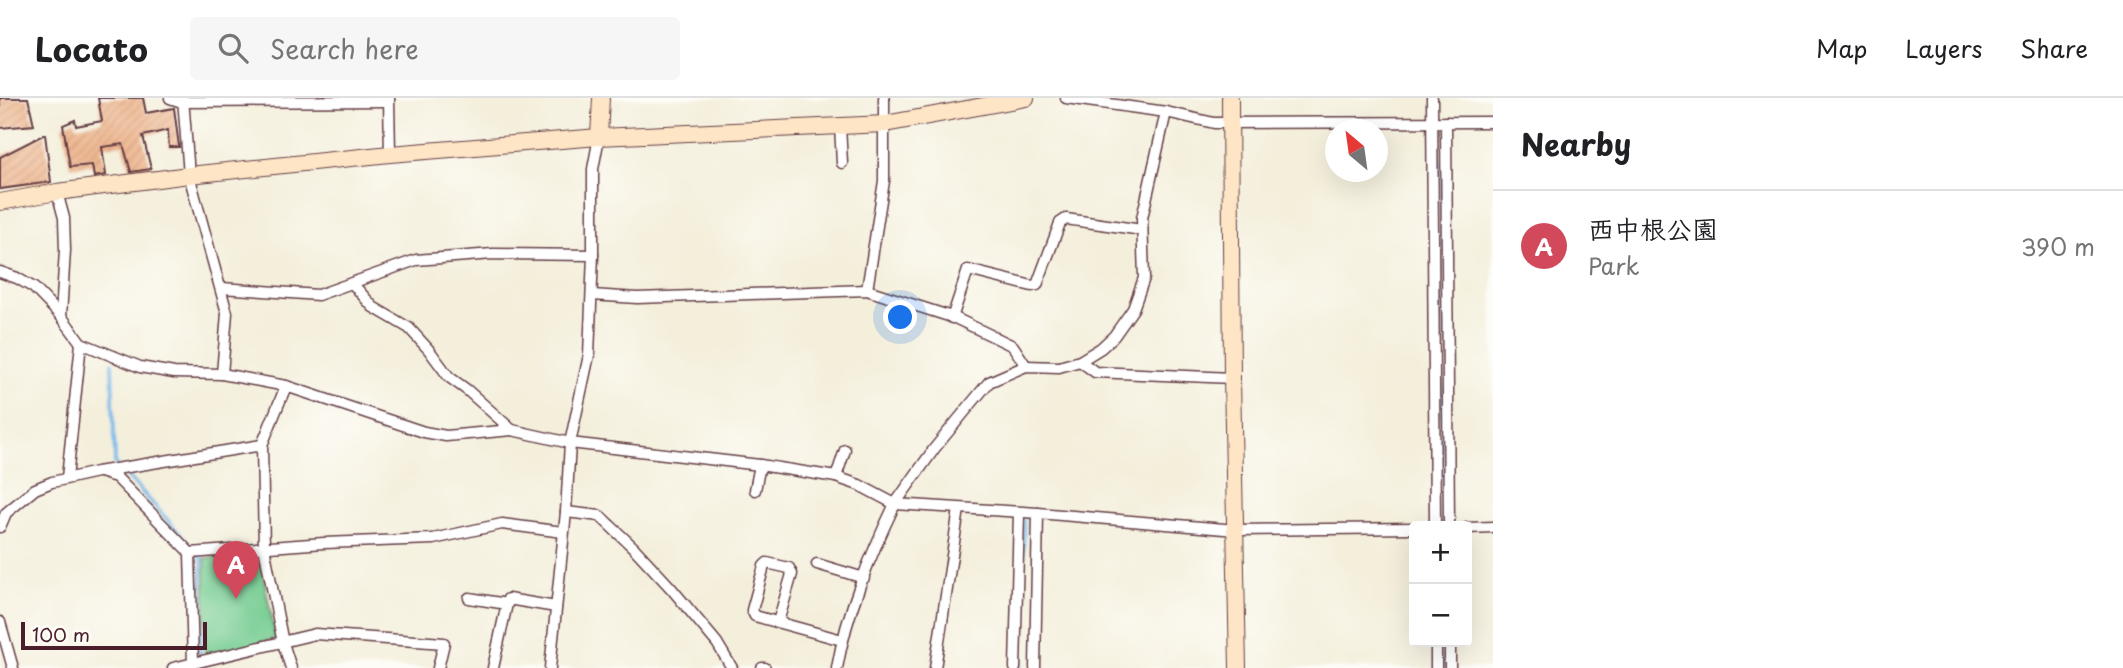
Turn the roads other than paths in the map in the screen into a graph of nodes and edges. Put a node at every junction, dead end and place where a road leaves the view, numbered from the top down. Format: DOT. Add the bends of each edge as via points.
graph roads {
  1 [pos="170,98"];
  2 [pos="601,98"];
  3 [pos="884,98"];
  4 [pos="1026,98"];
  5 [pos="1066,98"];
  6 [pos="1230,98"];
  7 [pos="1432,98"];
  8 [pos="389,99"];
  9 [pos="183,100"];
  10 [pos="1166,112"];
  11 [pos="1432,122"];
  12 [pos="1446,122"];
  13 [pos="1493,122"];
  14 [pos="885,124"];
  15 [pos="1229,124"];
  16 [pos="840,126"];
  17 [pos="599,137"];
  18 [pos="390,154"];
  19 [pos="842,163"];
  20 [pos="189,175"];
  21 [pos="57,192"];
  22 [pos="0,202"];
  23 [pos="1142,230"];
  24 [pos="593,255"];
  25 [pos="0,272"];
  26 [pos="352,283"];
  27 [pos="222,288"];
  28 [pos="867,290"];
  29 [pos="592,295"];
  30 [pos="61,316"];
  31 [pos="952,318"];
  32 [pos="81,343"];
  33 [pos="1080,361"];
  34 [pos="1026,366"];
  35 [pos="222,374"];
  36 [pos="1232,378"];
  37 [pos="286,386"];
  38 [pos="512,430"];
  39 [pos="570,443"];
  40 [pos="262,445"];
  41 [pos="845,450"];
  42 [pos="760,465"];
  43 [pos="97,471"];
  44 [pos="836,477"];
  45 [pos="67,478"];
  46 [pos="755,490"];
  47 [pos="895,504"];
  48 [pos="959,509"];
  49 [pos="566,512"];
  50 [pos="1019,513"];
  51 [pos="1038,513"];
  52 [pos="1435,521"];
  53 [pos="1449,521"];
  54 [pos="0,527"];
  55 [pos="1493,527"];
  56 [pos="1409,528"];
  57 [pos="1472,528"];
  58 [pos="1236,530"];
  59 [pos="563,532"];
  60 [pos="264,547"];
  61 [pos="190,553"];
  62 [pos="817,564"];
  63 [pos="864,578"];
  64 [pos="469,598"];
  65 [pos="507,604"];
  66 [pos="556,607"];
  67 [pos="0,622"];
  68 [pos="778,622"];
  69 [pos="842,640"];
  70 [pos="283,643"];
  71 [pos="1436,647"];
  72 [pos="1450,647"];
  73 [pos="194,664"];
  74 [pos="13,668"];
  75 [pos="173,668"];
  76 [pos="291,668"];
  77 [pos="438,668"];
  78 [pos="494,668"];
  79 [pos="550,668"];
  80 [pos="732,668"];
  81 [pos="837,668"];
  82 [pos="935,668"];
  83 [pos="1015,668"];
  84 [pos="1035,668"];
  85 [pos="1238,668"];
  86 [pos="1436,668"];
  87 [pos="1450,668"];
  1 -- 9 [label="street"];
  2 -- 17 [label="street"];
  3 -- 14 [label="street"];
  4 -- 14 [label="street"];
  5 -- 10 [label="street"];
  6 -- 15 [label="street"];
  7 -- 11 [label="street"];
  8 -- 9 [label="street"];
  8 -- 18 [label="street"];
  9 -- 20 [label="street"];
  10 -- 15 [label="street"];
  10 -- 23 [label="street"];
  11 -- 12 [label="street"];
  11 -- 15 [label="street"];
  11 -- 52 [label="street"];
  12 -- 13 [label="street"];
  12 -- 53 [label="street"];
  14 -- 16 [label="street"];
  14 -- 28 [label="street" via="884,181"];
  15 -- 36 [label="street"];
  16 -- 17 [label="street"];
  16 -- 19 [label="street"];
  17 -- 18 [label="street"];
  17 -- 24 [label="street" via="593,169"];
  18 -- 20 [label="street"];
  20 -- 21 [label="street"];
  20 -- 27 [label="street"];
  21 -- 22 [label="street"];
  21 -- 30 [label="street" via="64,218"];
  23 -- 31 [label="street" via="1066,219 1060,223 1037,285 968,271"];
  23 -- 33 [label="street" via="1144,278 1133,309 1114,336"];
  24 -- 26 [label="street" via="493,254 416,260"];
  24 -- 29 [label="street"];
  25 -- 30 [label="street" via="34,288"];
  26 -- 27 [label="street" via="318,295"];
  26 -- 38 [label="street" via="373,307 409,328 449,377"];
  27 -- 35 [label="street" via="227,313"];
  28 -- 29 [label="street"];
  28 -- 31 [label="street"];
  29 -- 39 [label="street" via="589,355"];
  30 -- 32 [label="street"];
  31 -- 34 [label="street" via="1013,346"];
  32 -- 35 [label="street" via="140,367"];
  32 -- 45 [label="street"];
  33 -- 34 [label="street" via="1059,367"];
  33 -- 36 [label="street" via="1095,372"];
  34 -- 47 [label="street" via="989,382"];
  35 -- 37 [label="street"];
  36 -- 58 [label="street"];
  37 -- 38 [label="street" via="424,432 446,436"];
  37 -- 40 [label="street"];
  38 -- 39 [label="street"];
  39 -- 42 [label="street"];
  39 -- 49 [label="street"];
  40 -- 43 [label="street"];
  40 -- 60 [label="street"];
  41 -- 44 [label="street"];
  42 -- 44 [label="street"];
  42 -- 46 [label="street"];
  43 -- 45 [label="street"];
  43 -- 61 [label="street" via="116,477"];
  44 -- 47 [label="street"];
  45 -- 54 [label="street" via="35,489 6,513"];
  47 -- 48 [label="street"];
  47 -- 63 [label="street"];
  48 -- 50 [label="street"];
  48 -- 82 [label="street"];
  49 -- 59 [label="street"];
  49 -- 80 [label="street" via="600,516 634,547 709,634"];
  50 -- 51 [label="street"];
  50 -- 83 [label="street"];
  51 -- 58 [label="street"];
  51 -- 84 [label="street"];
  55 -- 57 [label="street"];
  56 -- 58 [label="street"];
  58 -- 85 [label="street"];
  59 -- 60 [label="street" via="502,524 433,539"];
  59 -- 66 [label="street"];
  60 -- 61 [label="street"];
  60 -- 70 [label="street"];
  61 -- 73 [label="street"];
  62 -- 63 [label="street"];
  63 -- 69 [label="street"];
  64 -- 65 [label="street"];
  65 -- 66 [label="street" via="508,599"];
  65 -- 78 [label="street"];
  66 -- 79 [label="street"];
  67 -- 74 [label="street"];
  68 -- 68 [label="street" via="755,616 752,610 768,563 789,568 792,574"];
  68 -- 69 [label="street"];
  69 -- 81 [label="street"];
  70 -- 73 [label="street"];
  70 -- 76 [label="street"];
  70 -- 77 [label="street" via="315,634 444,643"];
  71 -- 86 [label="street"];
  72 -- 87 [label="street"];
  73 -- 75 [label="street"];
}
